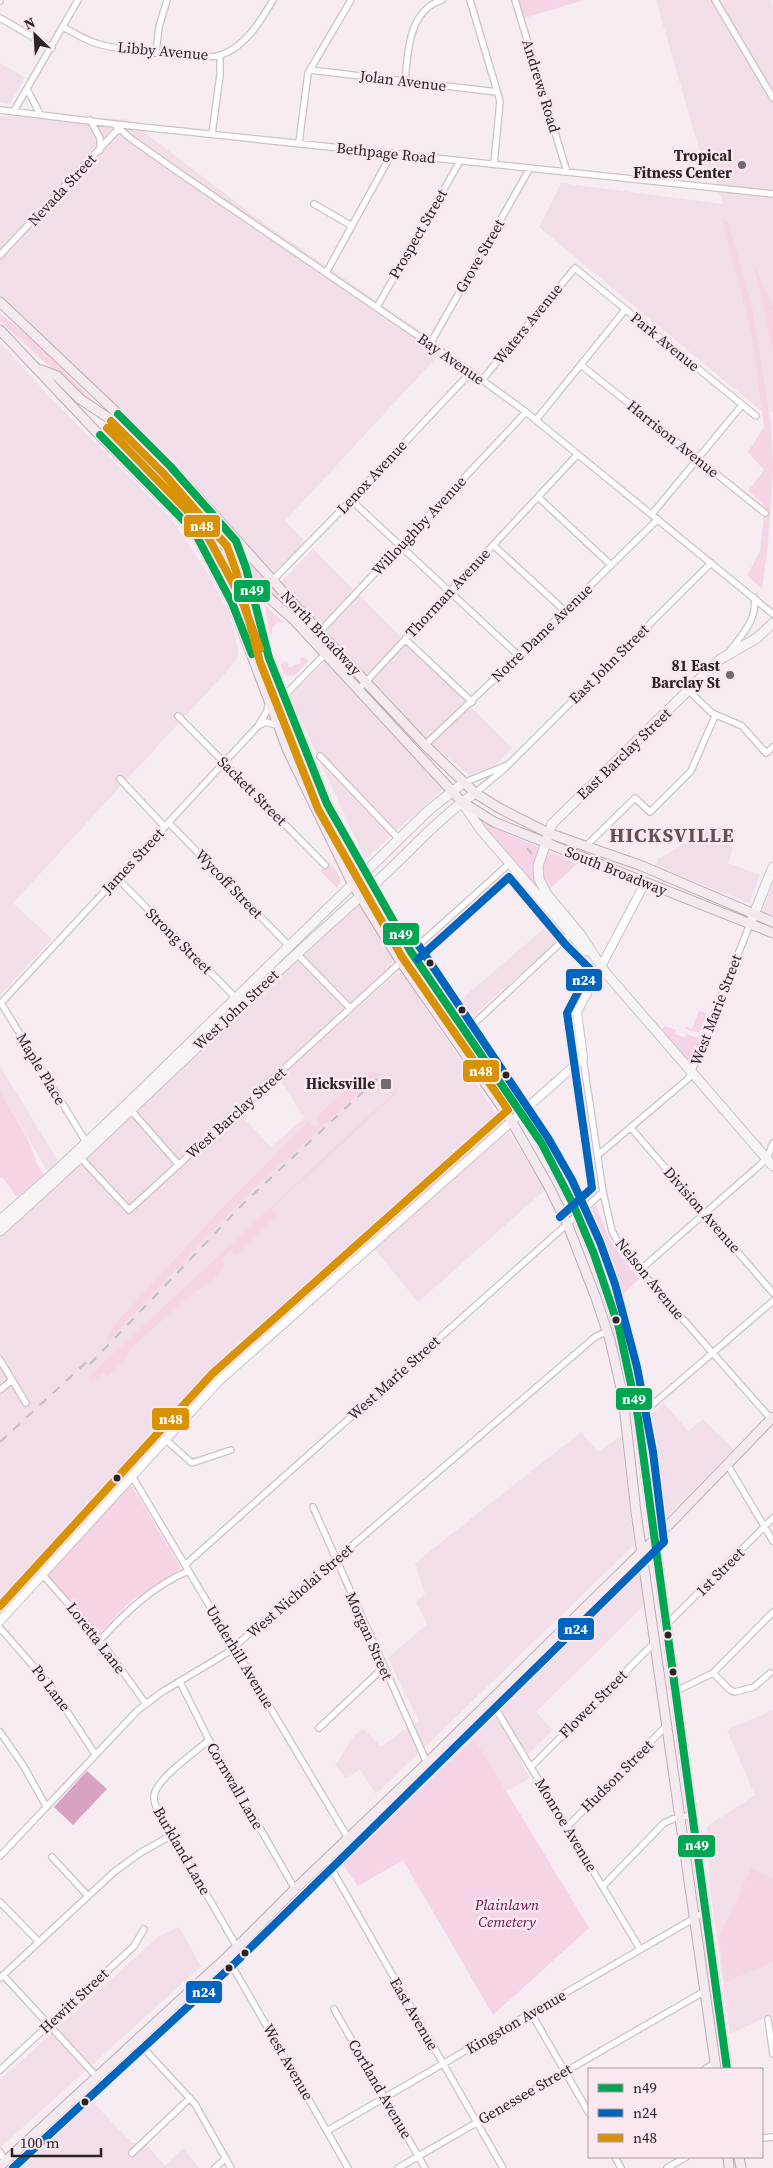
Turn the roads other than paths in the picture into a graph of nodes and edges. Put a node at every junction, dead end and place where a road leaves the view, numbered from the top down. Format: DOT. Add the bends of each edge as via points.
graph roads {
  1 [pos="78,0"];
  2 [pos="167,0"];
  3 [pos="273,0"];
  4 [pos="351,0"];
  5 [pos="442,0"];
  6 [pos="470,0"];
  7 [pos="515,0"];
  8 [pos="715,0"];
  9 [pos="0,18"];
  10 [pos="63,27"];
  11 [pos="52,48"];
  12 [pos="156,52"];
  13 [pos="220,55"];
  14 [pos="310,70"];
  15 [pos="405,82"];
  16 [pos="27,89"];
  17 [pos="497,92"];
  18 [pos="773,98"];
  19 [pos="0,110"];
  20 [pos="14,111"];
  21 [pos="40,114"];
  22 [pos="90,120"];
  23 [pos="121,127"];
  24 [pos="212,134"];
  25 [pos="300,143"];
  26 [pos="100,150"];
  27 [pos="392,153"];
  28 [pos="460,161"];
  29 [pos="494,164"];
  30 [pos="530,168"];
  31 [pos="568,172"];
  32 [pos="773,194"];
  33 [pos="314,204"];
  34 [pos="352,226"];
  35 [pos="0,255"];
  36 [pos="574,268"];
  37 [pos="326,273"];
  38 [pos="0,302"];
  39 [pos="376,307"];
  40 [pos="626,310"];
  41 [pos="0,311"];
  42 [pos="0,330"];
  43 [pos="36,336"];
  44 [pos="430,344"];
  45 [pos="581,365"];
  46 [pos="36,368"];
  47 [pos="471,372"];
  48 [pos="482,380"];
  49 [pos="742,405"];
  50 [pos="526,412"];
  51 [pos="756,416"];
  52 [pos="536,420"];
  53 [pos="113,421"];
  54 [pos="578,454"];
  55 [pos="697,459"];
  56 [pos="538,497"];
  57 [pos="351,500"];
  58 [pos="765,513"];
  59 [pos="652,514"];
  60 [pos="658,519"];
  61 [pos="194,531"];
  62 [pos="236,540"];
  63 [pos="493,545"];
  64 [pos="400,546"];
  65 [pos="712,562"];
  66 [pos="611,565"];
  67 [pos="249,580"];
  68 [pos="272,581"];
  69 [pos="449,592"];
  70 [pos="754,597"];
  71 [pos="565,611"];
  72 [pos="773,614"];
  73 [pos="773,623"];
  74 [pos="319,632"];
  75 [pos="405,639"];
  76 [pos="312,640"];
  77 [pos="729,652"];
  78 [pos="325,654"];
  79 [pos="519,656"];
  80 [pos="366,682"];
  81 [pos="359,689"];
  82 [pos="689,691"];
  83 [pos="284,696"];
  84 [pos="269,700"];
  85 [pos="472,702"];
  86 [pos="178,716"];
  87 [pos="716,716"];
  88 [pos="293,719"];
  89 [pos="258,726"];
  90 [pos="279,726"];
  91 [pos="425,745"];
  92 [pos="773,747"];
  93 [pos="320,756"];
  94 [pos="224,763"];
  95 [pos="506,765"];
  96 [pos="120,779"];
  97 [pos="463,783"];
  98 [pos="452,791"];
  99 [pos="475,793"];
  100 [pos="462,802"];
  101 [pos="167,825"];
  102 [pos="546,837"];
  103 [pos="399,839"];
  104 [pos="585,847"];
  105 [pos="510,863"];
  106 [pos="325,865"];
  107 [pos="773,868"];
  108 [pos="364,872"];
  109 [pos="117,878"];
  110 [pos="645,882"];
  111 [pos="352,883"];
  112 [pos="372,886"];
  113 [pos="360,896"];
  114 [pos="754,914"];
  115 [pos="773,922"];
  116 [pos="750,924"];
  117 [pos="773,933"];
  118 [pos="572,937"];
  119 [pos="289,946"];
  120 [pos="411,952"];
  121 [pos="297,954"];
  122 [pos="403,966"];
  123 [pos="602,967"];
  124 [pos="7,997"];
  125 [pos="238,1001"];
  126 [pos="446,1002"];
  127 [pos="350,1008"];
  128 [pos="465,1032"];
  129 [pos="456,1040"];
  130 [pos="187,1044"];
  131 [pos="583,1058"];
  132 [pos="484,1059"];
  133 [pos="179,1063"];
  134 [pos="692,1071"];
  135 [pos="128,1108"];
  136 [pos="521,1112"];
  137 [pos="511,1120"];
  138 [pos="631,1128"];
  139 [pos="86,1142"];
  140 [pos="773,1143"];
  141 [pos="79,1155"];
  142 [pos="598,1155"];
  143 [pos="767,1158"];
  144 [pos="179,1165"];
  145 [pos="773,1166"];
  146 [pos="603,1192"];
  147 [pos="19,1204"];
  148 [pos="705,1213"];
  149 [pos="20,1214"];
  150 [pos="578,1214"];
  151 [pos="0,1220"];
  152 [pos="567,1223"];
  153 [pos="0,1231"];
  154 [pos="640,1270"];
  155 [pos="773,1293"];
  156 [pos="773,1301"];
  157 [pos="619,1328"];
  158 [pos="608,1332"];
  159 [pos="712,1353"];
  160 [pos="0,1360"];
  161 [pos="12,1380"];
  162 [pos="0,1390"];
  163 [pos="26,1403"];
  164 [pos="624,1412"];
  165 [pos="637,1412"];
  166 [pos="772,1418"];
  167 [pos="166,1440"];
  168 [pos="231,1450"];
  169 [pos="727,1464"];
  170 [pos="132,1476"];
  171 [pos="313,1507"];
  172 [pos="773,1518"];
  173 [pos="764,1527"];
  174 [pos="655,1539"];
  175 [pos="773,1541"];
  176 [pos="642,1552"];
  177 [pos="336,1560"];
  178 [pos="186,1568"];
  179 [pos="42,1574"];
  180 [pos="773,1612"];
  181 [pos="0,1621"];
  182 [pos="666,1625"];
  183 [pos="0,1628"];
  184 [pos="100,1640"];
  185 [pos="655,1642"];
  186 [pos="234,1647"];
  187 [pos="384,1667"];
  188 [pos="713,1673"];
  189 [pos="770,1674"];
  190 [pos="180,1682"];
  191 [pos="676,1691"];
  192 [pos="491,1700"];
  193 [pos="146,1704"];
  194 [pos="666,1726"];
  195 [pos="319,1728"];
  196 [pos="0,1732"];
  197 [pos="208,1740"];
  198 [pos="95,1754"];
  199 [pos="427,1764"];
  200 [pos="531,1767"];
  201 [pos="46,1806"];
  202 [pos="692,1816"];
  203 [pos="680,1817"];
  204 [pos="567,1827"];
  205 [pos="172,1835"];
  206 [pos="348,1838"];
  207 [pos="0,1856"];
  208 [pos="52,1857"];
  209 [pos="326,1859"];
  210 [pos="603,1886"];
  211 [pos="295,1889"];
  212 [pos="88,1896"];
  213 [pos="0,1902"];
  214 [pos="705,1912"];
  215 [pos="694,1919"];
  216 [pos="144,1929"];
  217 [pos="39,1942"];
  218 [pos="237,1947"];
  219 [pos="640,1949"];
  220 [pos="227,1957"];
  221 [pos="1,1977"];
  222 [pos="705,1991"];
  223 [pos="334,2009"];
  224 [pos="531,2013"];
  225 [pos="768,2018"];
  226 [pos="49,2024"];
  227 [pos="136,2040"];
  228 [pos="772,2044"];
  229 [pos="773,2054"];
  230 [pos="443,2064"];
  231 [pos="715,2066"];
  232 [pos="727,2068"];
  233 [pos="0,2070"];
  234 [pos="565,2071"];
  235 [pos="96,2076"];
  236 [pos="385,2097"];
  237 [pos="190,2098"];
  238 [pos="588,2111"];
  239 [pos="477,2122"];
  240 [pos="327,2131"];
  241 [pos="0,2152"];
  242 [pos="132,2153"];
  243 [pos="418,2156"];
  244 [pos="226,2158"];
  245 [pos="684,2158"];
  246 [pos="3,2163"];
  247 [pos="215,2168"];
  248 [pos="232,2168"];
  249 [pos="348,2168"];
  250 [pos="398,2168"];
  251 [pos="425,2168"];
  252 [pos="503,2168"];
  253 [pos="667,2168"];
  1 -- 10 [label="street"];
  2 -- 12 [label="street"];
  3 -- 13 [label="street, Libby Avenue" via="257,28"];
  4 -- 14 [label="street"];
  5 -- 15 [label="street" via="432,3 423,12 410,36"];
  6 -- 17 [label="street"];
  7 -- 31 [label="street, Andrews Road"];
  8 -- 18 [label="street"];
  9 -- 11 [label="street"];
  10 -- 11 [label="street"];
  10 -- 12 [label="street, Libby Avenue" via="97,44"];
  11 -- 16 [label="street"];
  12 -- 13 [label="street, Libby Avenue" via="200,57"];
  13 -- 24 [label="street"];
  14 -- 15 [label="street, Jolan Avenue"];
  14 -- 25 [label="street"];
  15 -- 17 [label="street, Jolan Avenue"];
  16 -- 20 [label="street"];
  16 -- 21 [label="street"];
  17 -- 29 [label="street" via="500,101"];
  19 -- 20 [label="street"];
  20 -- 21 [label="street"];
  21 -- 22 [label="street"];
  22 -- 23 [label="street, Bay Avenue"];
  22 -- 26 [label="street" via="100,138"];
  23 -- 24 [label="street, Bethpage Road"];
  23 -- 26 [label="street, Nevada Street"];
  23 -- 37 [label="street, Bay Avenue" via="181,174"];
  24 -- 25 [label="street, Bethpage Road"];
  25 -- 27 [label="street, Bethpage Road"];
  26 -- 35 [label="street, Nevada Street"];
  27 -- 28 [label="street, Bethpage Road"];
  27 -- 34 [label="street"];
  28 -- 29 [label="street, Bethpage Road"];
  28 -- 39 [label="street, Prospect Street"];
  29 -- 30 [label="street, Bethpage Road"];
  30 -- 31 [label="street, Bethpage Road"];
  30 -- 44 [label="street, Grove Street"];
  31 -- 32 [label="street, Bethpage Road"];
  33 -- 34 [label="street"];
  34 -- 37 [label="street"];
  36 -- 40 [label="street, Park Avenue"];
  36 -- 48 [label="street, Waters Avenue"];
  37 -- 39 [label="street, Bay Avenue"];
  38 -- 43 [label="main road, North Broadway"];
  39 -- 44 [label="street, Bay Avenue"];
  40 -- 45 [label="street"];
  40 -- 49 [label="street, Park Avenue"];
  41 -- 43 [label="main road"];
  42 -- 46 [label="main road, North Broadway"];
  43 -- 62 [label="main road, North Broadway" via="170,466"];
  44 -- 47 [label="street, Bay Avenue"];
  45 -- 52 [label="street"];
  45 -- 55 [label="street, Harrison Avenue"];
  46 -- 53 [label="main road" via="57,376 80,399"];
  46 -- 61 [label="main road, North Broadway"];
  47 -- 48 [label="street, Bay Avenue"];
  47 -- 57 [label="street, Lenox Avenue"];
  48 -- 50 [label="street, Bay Avenue"];
  49 -- 51 [label="street, Park Avenue"];
  49 -- 55 [label="street"];
  50 -- 52 [label="street, Bay Avenue"];
  50 -- 64 [label="street, Willoughby Avenue"];
  52 -- 54 [label="street, Bay Avenue"];
  54 -- 56 [label="street, Thorman Avenue"];
  54 -- 59 [label="street, Bay Avenue"];
  55 -- 58 [label="street, Harrison Avenue"];
  55 -- 59 [label="street"];
  56 -- 63 [label="street, Thorman Avenue"];
  56 -- 66 [label="street"];
  57 -- 64 [label="street"];
  57 -- 68 [label="street, Lenox Avenue"];
  59 -- 60 [label="street, Bay Avenue"];
  60 -- 65 [label="street, Bay Avenue"];
  60 -- 66 [label="street, Notre Dame Avenue"];
  61 -- 67 [label="main road, North Broadway"];
  61 -- 84 [label="main road" via="232,603"];
  62 -- 67 [label="main road"];
  62 -- 68 [label="main road, North Broadway"];
  63 -- 69 [label="street, Thorman Avenue"];
  63 -- 71 [label="street"];
  64 -- 69 [label="street"];
  64 -- 74 [label="street, Willoughby Avenue"];
  65 -- 70 [label="street, Bay Avenue"];
  65 -- 95 [label="street, East John Street"];
  66 -- 71 [label="street, Notre Dame Avenue"];
  67 -- 76 [label="main road, North Broadway"];
  67 -- 83 [label="main road" via="258,624"];
  68 -- 74 [label="main road, North Broadway"];
  69 -- 75 [label="street, Thorman Avenue"];
  69 -- 79 [label="street"];
  70 -- 72 [label="street, Bay Avenue"];
  70 -- 77 [label="street" via="756,610 753,618"];
  71 -- 79 [label="street, Notre Dame Avenue"];
  73 -- 77 [label="main road, East Barclay Street" via="757,638"];
  74 -- 76 [label="street, Willoughby Avenue"];
  74 -- 80 [label="main road, North Broadway"];
  75 -- 80 [label="street, Thorman Avenue"];
  75 -- 85 [label="street"];
  76 -- 78 [label="main road, North Broadway"];
  77 -- 82 [label="main road, East Barclay Street"];
  78 -- 81 [label="main road, North Broadway"];
  78 -- 83 [label="street"];
  79 -- 85 [label="street, Notre Dame Avenue"];
  80 -- 81 [label="street, Thorman Avenue"];
  80 -- 91 [label="main road, North Broadway"];
  81 -- 98 [label="main road, North Broadway"];
  82 -- 87 [label="street"];
  82 -- 102 [label="main road, East Barclay Street" via="552,824"];
  83 -- 88 [label="main road"];
  84 -- 88 [label="street"];
  84 -- 89 [label="street, James Street"];
  84 -- 90 [label="main road"];
  85 -- 91 [label="street, Notre Dame Avenue"];
  86 -- 94 [label="street, Sackett Street"];
  87 -- 92 [label="street" via="742,726 766,753"];
  87 -- 104 [label="street" via="691,771 650,812 635,798"];
  88 -- 108 [label="main road" via="327,804"];
  89 -- 90 [label="street" via="266,722"];
  89 -- 94 [label="street, James Street"];
  90 -- 111 [label="main road"];
  91 -- 97 [label="main road, North Broadway"];
  93 -- 103 [label="street"];
  94 -- 101 [label="street, James Street"];
  94 -- 106 [label="street, Sackett Street"];
  95 -- 97 [label="street, East John Street"];
  95 -- 99 [label="street, East John Street" via="490,783"];
  96 -- 101 [label="street, Wycoff Street"];
  97 -- 98 [label="main road, West John Street"];
  97 -- 99 [label="main road, North Broadway"];
  98 -- 100 [label="main road, North Broadway"];
  98 -- 103 [label="main road, West John Street"];
  99 -- 100 [label="main road, West John Street"];
  99 -- 102 [label="main road, South Broadway"];
  100 -- 102 [label="main road, South Broadway" via="494,822"];
  100 -- 105 [label="main road"];
  100 -- 112 [label="main road, West John Street"];
  101 -- 109 [label="street, James Street"];
  101 -- 119 [label="street, Wycoff Street"];
  102 -- 104 [label="main road, South Broadway"];
  102 -- 110 [label="main road, South Broadway"];
  102 -- 123 [label="main road" via="538,866 539,879"];
  103 -- 108 [label="main road, West John Street"];
  104 -- 114 [label="main road, South Broadway" via="642,866"];
  105 -- 118 [label="main road"];
  105 -- 120 [label="street"];
  107 -- 114 [label="main road, West Marie Street"];
  108 -- 111 [label="main road, West John Street"];
  108 -- 112 [label="main road"];
  109 -- 124 [label="street, James Street"];
  109 -- 125 [label="street, Strong Street"];
  110 -- 116 [label="main road, South Broadway"];
  110 -- 123 [label="street, Nelson Avenue"];
  111 -- 113 [label="main road"];
  111 -- 119 [label="main road, West John Street"];
  112 -- 113 [label="main road, West John Street"];
  112 -- 120 [label="main road"];
  113 -- 121 [label="main road, West John Street"];
  113 -- 122 [label="main road"];
  114 -- 115 [label="main road, South Broadway"];
  114 -- 116 [label="main road, West Marie Street"];
  116 -- 117 [label="main road, South Broadway"];
  116 -- 134 [label="street, West Marie Street"];
  118 -- 123 [label="main road"];
  118 -- 128 [label="street"];
  119 -- 125 [label="main road, West John Street"];
  120 -- 126 [label="main road"];
  121 -- 125 [label="main road, West John Street"];
  121 -- 127 [label="street"];
  122 -- 126 [label="main road" via="417,975 437,999"];
  122 -- 127 [label="street, West Barclay Street"];
  122 -- 129 [label="main road"];
  123 -- 131 [label="street, Nelson Avenue" via="577,1012"];
  123 -- 134 [label="main road"];
  124 -- 139 [label="street, Maple Place" via="1,1003"];
  125 -- 130 [label="main road, West John Street"];
  125 -- 133 [label="main road, West John Street"];
  126 -- 128 [label="main road"];
  127 -- 144 [label="street, West Barclay Street"];
  128 -- 132 [label="main road"];
  129 -- 132 [label="main road" via="467,1046 477,1058"];
  129 -- 137 [label="main road"];
  130 -- 133 [label="main road" via="188,1049"];
  130 -- 135 [label="main road, West John Street"];
  131 -- 136 [label="street"];
  131 -- 142 [label="street, Nelson Avenue"];
  132 -- 136 [label="main road"];
  133 -- 135 [label="main road, West John Street"];
  134 -- 138 [label="street, West Marie Street" via="689,1078"];
  134 -- 143 [label="main road"];
  135 -- 139 [label="main road, West John Street"];
  135 -- 141 [label="main road, West John Street"];
  135 -- 144 [label="street"];
  136 -- 137 [label="street"];
  136 -- 150 [label="main road" via="542,1144"];
  137 -- 152 [label="main road"];
  137 -- 167 [label="street" via="218,1381"];
  138 -- 142 [label="street, West Marie Street"];
  138 -- 148 [label="street, Division Avenue"];
  139 -- 141 [label="main road, West John Street"];
  140 -- 143 [label="street"];
  141 -- 144 [label="street, West Barclay Street" via="129,1210"];
  141 -- 147 [label="main road, West John Street"];
  141 -- 149 [label="main road, West John Street"];
  142 -- 146 [label="street, Nelson Avenue"];
  143 -- 145 [label="main road"];
  143 -- 148 [label="street"];
  146 -- 150 [label="street, West Marie Street"];
  146 -- 154 [label="street, Nelson Avenue" via="612,1231"];
  147 -- 149 [label="main road"];
  147 -- 151 [label="main road, West John Street"];
  148 -- 154 [label="street"];
  148 -- 155 [label="street, Division Avenue"];
  149 -- 153 [label="main road, West John Street"];
  150 -- 152 [label="street, West Marie Street"];
  150 -- 157 [label="main road"];
  152 -- 158 [label="main road"];
  152 -- 178 [label="street, West Marie Street"];
  154 -- 159 [label="street, Nelson Avenue"];
  156 -- 159 [label="street"];
  157 -- 158 [label="main road"];
  157 -- 165 [label="main road"];
  158 -- 164 [label="main road"];
  158 -- 177 [label="street, West Nicholai Street" via="594,1337"];
  159 -- 165 [label="street"];
  159 -- 166 [label="street, Nelson Avenue"];
  160 -- 161 [label="street"];
  161 -- 162 [label="street"];
  161 -- 163 [label="street"];
  164 -- 165 [label="main road"];
  164 -- 176 [label="main road"];
  165 -- 174 [label="main road"];
  166 -- 169 [label="main road"];
  167 -- 168 [label="street" via="192,1463"];
  167 -- 170 [label="street"];
  169 -- 173 [label="street"];
  169 -- 174 [label="main road"];
  170 -- 178 [label="street, Underhill Avenue"];
  170 -- 179 [label="street"];
  171 -- 177 [label="street, Morgan Street"];
  172 -- 173 [label="street, 1st Street"];
  173 -- 175 [label="street"];
  173 -- 182 [label="street, 1st Street"];
  174 -- 176 [label="main road"];
  174 -- 182 [label="main road"];
  176 -- 185 [label="main road"];
  176 -- 192 [label="main road"];
  177 -- 186 [label="street, West Nicholai Street"];
  177 -- 187 [label="street, Morgan Street"];
  178 -- 184 [label="street, West Marie Street" via="127,1611"];
  178 -- 186 [label="street, Underhill Avenue"];
  179 -- 181 [label="street"];
  179 -- 184 [label="street, Loretta Lane"];
  180 -- 188 [label="street"];
  182 -- 191 [label="main road"];
  183 -- 198 [label="street, Po Lane" via="49,1684"];
  184 -- 193 [label="street, Loretta Lane"];
  185 -- 194 [label="main road"];
  185 -- 200 [label="street, Flower Street"];
  186 -- 190 [label="street, West Nicholai Street"];
  186 -- 206 [label="street, Underhill Avenue"];
  187 -- 195 [label="street"];
  187 -- 199 [label="street, Morgan Street"];
  188 -- 189 [label="street" via="735,1692 754,1687"];
  188 -- 191 [label="street"];
  190 -- 193 [label="street, West Nicholai Street"];
  190 -- 197 [label="street, Cornwall Lane"];
  191 -- 202 [label="main road"];
  192 -- 199 [label="main road"];
  192 -- 200 [label="street, Monroe Avenue"];
  193 -- 198 [label="street, West Nicholai Street" via="124,1722"];
  194 -- 203 [label="main road"];
  194 -- 204 [label="street, Hudson Street"];
  196 -- 201 [label="street"];
  197 -- 205 [label="street, Burkland Lane" via="156,1790 156,1807"];
  197 -- 211 [label="street, Cornwall Lane"];
  198 -- 201 [label="street, West Nicholai Street"];
  199 -- 206 [label="main road"];
  200 -- 204 [label="street, Monroe Avenue"];
  201 -- 207 [label="street, West Nicholai Street"];
  202 -- 203 [label="street"];
  202 -- 214 [label="main road"];
  203 -- 210 [label="street" via="664,1823"];
  203 -- 215 [label="main road"];
  204 -- 210 [label="street, Monroe Avenue"];
  205 -- 212 [label="street" via="124,1863"];
  205 -- 218 [label="street, Burkland Lane"];
  206 -- 209 [label="main road"];
  208 -- 212 [label="street"];
  209 -- 211 [label="main road"];
  209 -- 230 [label="street, East Avenue"];
  210 -- 219 [label="street, Monroe Avenue"];
  211 -- 218 [label="main road"];
  212 -- 217 [label="street"];
  213 -- 217 [label="street"];
  214 -- 215 [label="street, Kingston Avenue"];
  214 -- 232 [label="main road"];
  215 -- 219 [label="street, Kingston Avenue"];
  215 -- 222 [label="main road"];
  216 -- 226 [label="street, Hewitt Street" via="134,1946"];
  217 -- 221 [label="street"];
  218 -- 220 [label="main road"];
  219 -- 224 [label="street, Kingston Avenue"];
  220 -- 227 [label="main road"];
  220 -- 240 [label="street, West Avenue"];
  221 -- 226 [label="street"];
  222 -- 231 [label="main road"];
  222 -- 234 [label="street, Genessee Street"];
  223 -- 236 [label="street, Cortland Avenue"];
  224 -- 230 [label="street, Kingston Avenue"];
  224 -- 234 [label="street"];
  225 -- 228 [label="street"];
  226 -- 233 [label="street, Hewitt Street"];
  226 -- 235 [label="street"];
  227 -- 235 [label="main road"];
  227 -- 237 [label="street"];
  228 -- 229 [label="street"];
  230 -- 236 [label="street, Kingston Avenue"];
  230 -- 239 [label="street, East Avenue"];
  234 -- 238 [label="street"];
  234 -- 239 [label="street, Genessee Street"];
  235 -- 246 [label="main road"];
  236 -- 240 [label="street, Kingston Avenue"];
  236 -- 243 [label="street, Cortland Avenue"];
  237 -- 242 [label="street"];
  237 -- 244 [label="street"];
  239 -- 243 [label="street, Genessee Street"];
  239 -- 252 [label="street, East Avenue"];
  240 -- 249 [label="street, West Avenue"];
  241 -- 246 [label="street"];
  243 -- 250 [label="street, Genessee Street"];
  243 -- 251 [label="street, Cortland Avenue"];
  244 -- 247 [label="street"];
  244 -- 248 [label="street"];
  245 -- 253 [label="street"];
}
